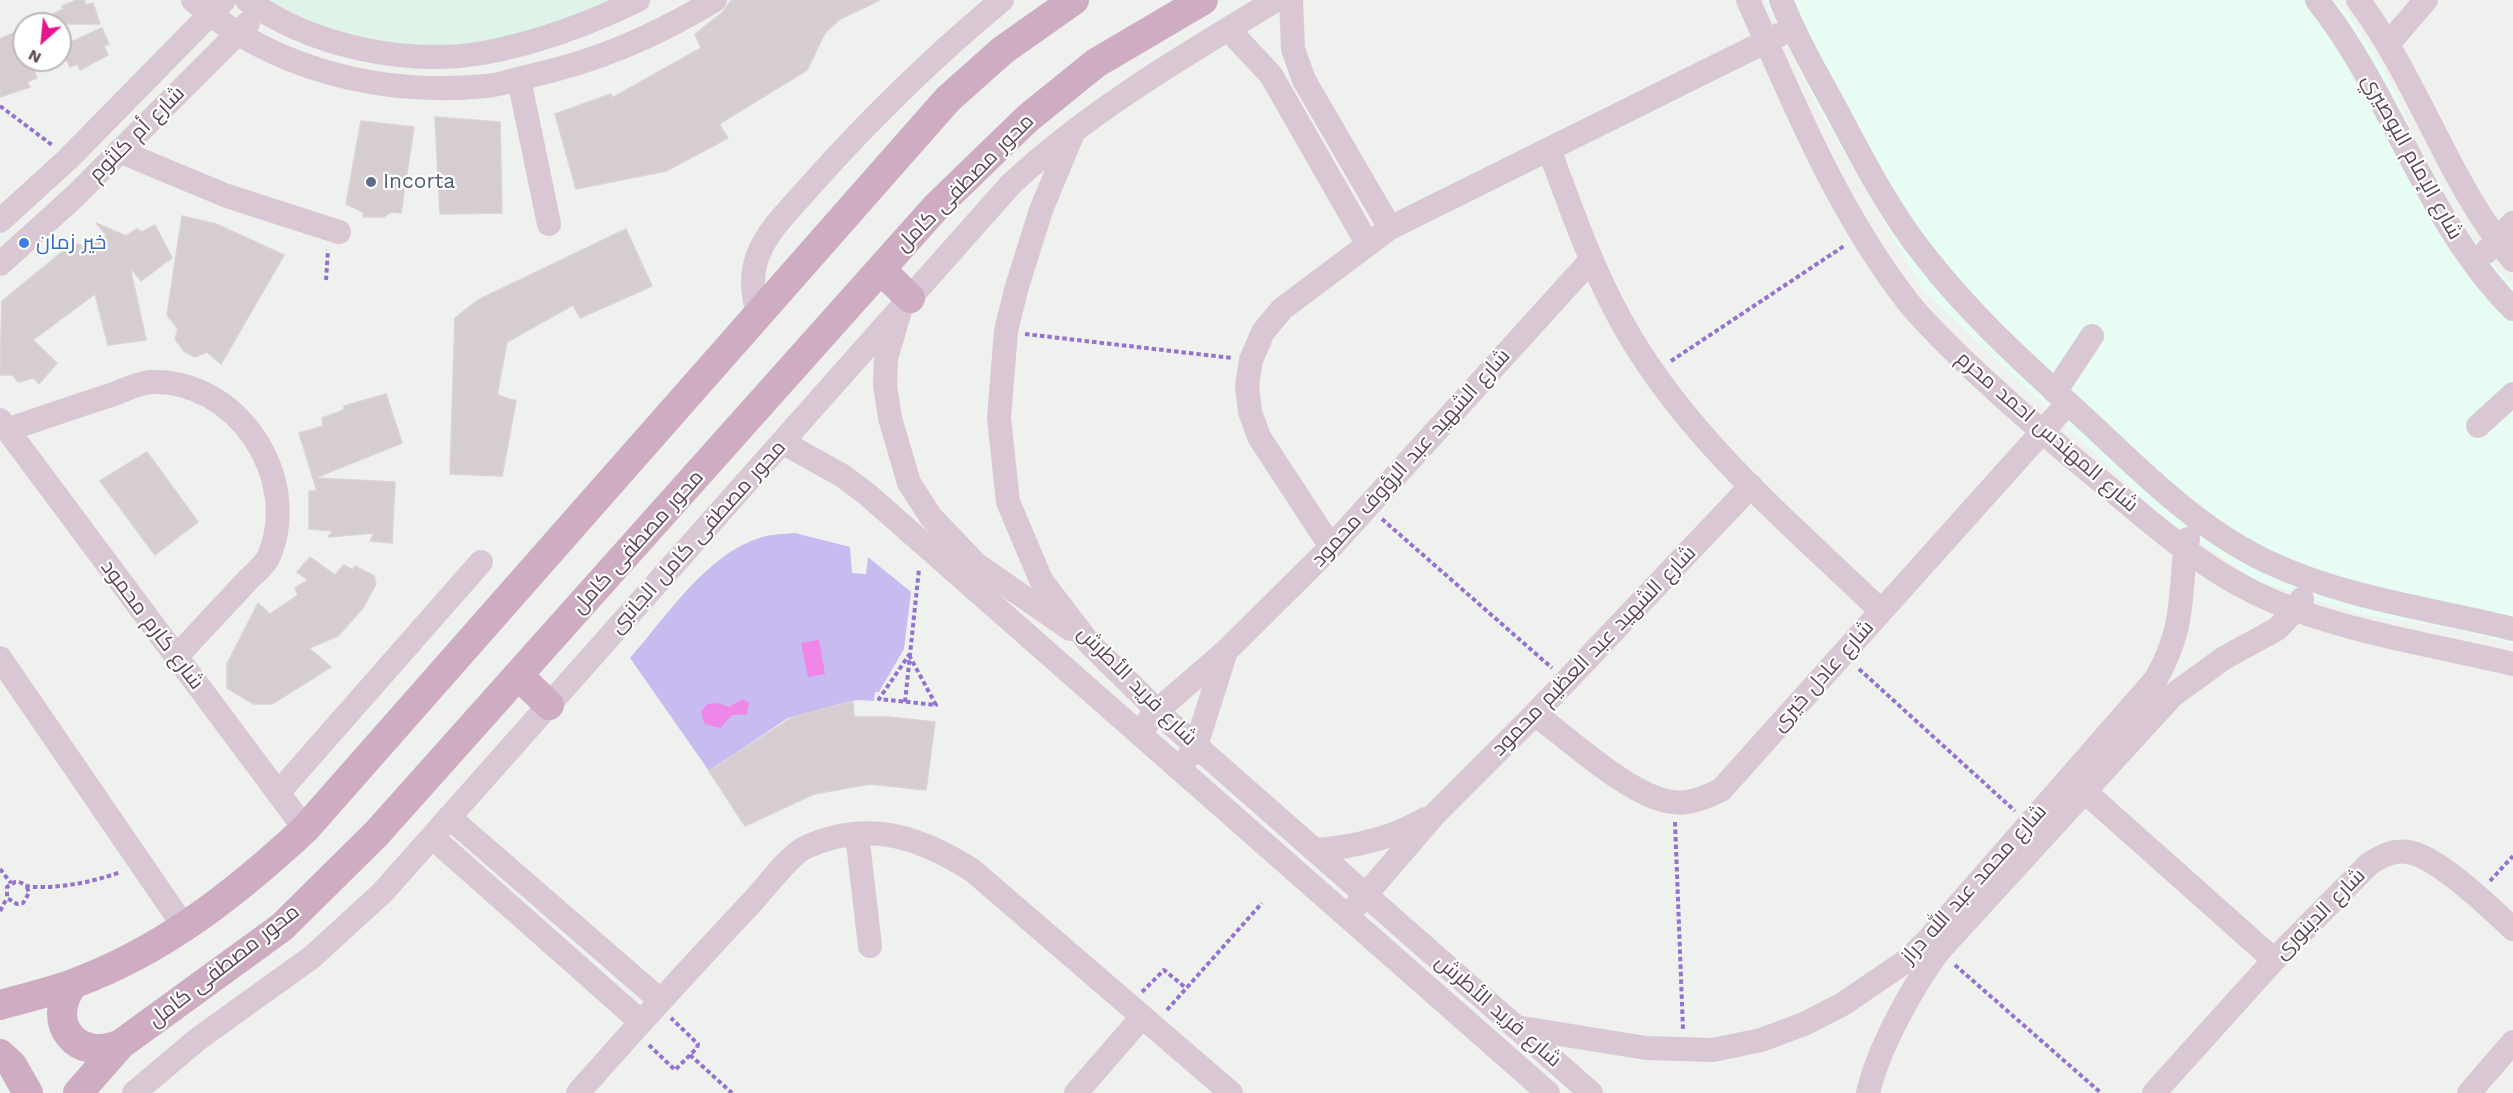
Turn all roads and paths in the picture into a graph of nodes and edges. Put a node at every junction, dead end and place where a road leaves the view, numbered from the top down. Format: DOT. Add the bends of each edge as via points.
graph roads {
  1 [pos="193,0"];
  2 [pos="638,0"];
  3 [pos="715,0"];
  4 [pos="1002,0"];
  5 [pos="1074,0"];
  6 [pos="1203,0"];
  7 [pos="1276,0"];
  8 [pos="1291,0"];
  9 [pos="1748,0"];
  10 [pos="1781,0"];
  11 [pos="2317,0"];
  12 [pos="2426,0"];
  13 [pos="259,3"];
  14 [pos="2371,5"];
  15 [pos="218,8"];
  16 [pos="297,28"];
  17 [pos="1228,29"];
  18 [pos="1793,29"];
  19 [pos="237,35"];
  20 [pos="1766,42"];
  21 [pos="2388,44"];
  22 [pos="275,53"];
  23 [pos="519,79"];
  24 [pos="0,106"];
  25 [pos="1073,133"];
  26 [pos="1549,149"];
  27 [pos="119,151"];
  28 [pos="68,159"];
  29 [pos="0,221"];
  30 [pos="2513,223"];
  31 [pos="549,224"];
  32 [pos="1390,228"];
  33 [pos="339,232"];
  34 [pos="1862,234"];
  35 [pos="2497,241"];
  36 [pos="1367,243"];
  37 [pos="1591,260"];
  38 [pos="2513,261"];
  39 [pos="0,264"];
  40 [pos="2473,266"];
  41 [pos="880,270"];
  42 [pos="326,280"];
  43 [pos="2488,284"];
  44 [pos="906,303"];
  45 [pos="2513,309"];
  46 [pos="758,313"];
  47 [pos="1006,331"];
  48 [pos="2092,336"];
  49 [pos="1251,360"];
  50 [pos="1654,373"];
  51 [pos="2513,394"];
  52 [pos="2062,397"];
  53 [pos="3,425"];
  54 [pos="2478,426"];
  55 [pos="2040,432"];
  56 [pos="782,442"];
  57 [pos="1751,486"];
  58 [pos="1368,507"];
  59 [pos="2195,517"];
  60 [pos="922,542"];
  61 [pos="1331,548"];
  62 [pos="2185,550"];
  63 [pos="481,562"];
  64 [pos="2313,580"];
  65 [pos="2295,610"];
  66 [pos="1881,611"];
  67 [pos="2513,628"];
  68 [pos="1089,643"];
  69 [pos="1226,651"];
  70 [pos="1843,654"];
  71 [pos="909,655"];
  72 [pos="177,657"];
  73 [pos="1,662"];
  74 [pos="2513,664"];
  75 [pos="519,676"];
  76 [pos="1567,681"];
  77 [pos="2165,687"];
  78 [pos="905,702"];
  79 [pos="549,705"];
  80 [pos="1157,711"];
  81 [pos="1535,714"];
  82 [pos="1146,740"];
  83 [pos="1196,746"];
  84 [pos="1172,762"];
  85 [pos="2077,784"];
  86 [pos="278,793"];
  87 [pos="1674,803"];
  88 [pos="1435,814"];
  89 [pos="449,817"];
  90 [pos="2029,824"];
  91 [pos="305,829"];
  92 [pos="857,834"];
  93 [pos="432,837"];
  94 [pos="1315,850"];
  95 [pos="2513,856"];
  96 [pos="139,861"];
  97 [pos="0,869"];
  98 [pos="11,884"];
  99 [pos="27,887"];
  100 [pos="1366,894"];
  101 [pos="2477,895"];
  102 [pos="7,898"];
  103 [pos="1262,903"];
  104 [pos="0,911"];
  105 [pos="1347,916"];
  106 [pos="184,928"];
  107 [pos="2513,929"];
  108 [pos="870,946"];
  109 [pos="1933,946"];
  110 [pos="2274,960"];
  111 [pos="73,984"];
  112 [pos="1186,988"];
  113 [pos="0,1005"];
  114 [pos="1682,1013"];
  115 [pos="647,1014"];
  116 [pos="1142,1016"];
  117 [pos="1516,1027"];
  118 [pos="2513,1042"];
  119 [pos="121,1044"];
  120 [pos="0,1054"];
  121 [pos="690,1056"];
  122 [pos="28,1093"];
  123 [pos="78,1093"];
  124 [pos="134,1093"];
  125 [pos="578,1093"];
  126 [pos="732,1093"];
  127 [pos="1076,1093"];
  128 [pos="1231,1093"];
  129 [pos="1548,1093"];
  130 [pos="1591,1093"];
  131 [pos="1868,1093"];
  132 [pos="2101,1093"];
  133 [pos="2154,1093"];
  134 [pos="2469,1093"];
  1 -- 15 [label="street"];
  2 -- 16 [label="street" via="591,23 482,53 425,57 368,50"];
  3 -- 23 [label="street" via="608,55"];
  4 -- 46 [label="street" via="874,117 768,237 754,269"];
  5 -- 46 [label="main road" via="1003,50 948,99"];
  6 -- 41 [label="main road, محور مصطفى كامل" via="1096,63 1028,118 937,206"];
  7 -- 17 [label="street, محور مصطفى كامل الجانبى"];
  8 -- 32 [label="street" via="1293,50 1304,80"];
  9 -- 20 [label="street, شارع المهندس احمد محرم"];
  10 -- 18 [label="street, شارع المهندس احمد محرم"];
  11 -- 40 [label="street, شارع الإمام البوصيري" via="2361,63"];
  12 -- 21 [label="street"];
  13 -- 16 [label="street"];
  13 -- 19 [label="street, شارع أم كلثوم"];
  14 -- 21 [label="street, شارع الإمام البوصيري"];
  15 -- 19 [label="street"];
  15 -- 28 [label="street, شارع أم كلثوم"];
  16 -- 22 [label="street" via="280,31 274,41"];
  17 -- 25 [label="street, محور مصطفى كامل الجانبى"];
  17 -- 36 [label="street" via="1271,75"];
  18 -- 20 [label="street"];
  18 -- 52 [label="street, شارع المهندس احمد محرم" via="1890,208 1925,257 2011,351"];
  19 -- 22 [label="street"];
  19 -- 27 [label="street, شارع أم كلثوم"];
  20 -- 26 [label="street"];
  20 -- 34 [label="street, شارع المهندس احمد محرم" via="1817,151"];
  21 -- 35 [label="street, شارع الإمام البوصيري"];
  22 -- 23 [label="street" via="358,81 423,89 488,86"];
  23 -- 31 [label="street"];
  24 -- 28 [label="path"];
  25 -- 44 [label="street, محور مصطفى كامل الجانبى" via="1011,184"];
  25 -- 47 [label="street, شارع فريد الأطرش" via="1030,240"];
  26 -- 32 [label="street"];
  26 -- 37 [label="street"];
  27 -- 33 [label="street" via="227,196"];
  27 -- 39 [label="street, شارع أم كلثوم"];
  28 -- 29 [label="street, شارع أم كلثوم"];
  30 -- 35 [label="street"];
  32 -- 36 [label="street"];
  33 -- 42 [label="path" via="326,256"];
  34 -- 50 [label="path"];
  34 -- 55 [label="street, شارع المهندس احمد محرم" via="1910,305"];
  35 -- 38 [label="street, شارع الإمام البوصيري"];
  35 -- 40 [label="street"];
  36 -- 49 [label="street" via="1282,309 1263,332"];
  37 -- 50 [label="street"];
  37 -- 58 [label="street, شارع الشهيد عبد الرؤوف محمود"];
  38 -- 43 [label="street"];
  40 -- 43 [label="street, شارع الإمام البوصيري"];
  41 -- 44 [label="main road"];
  41 -- 75 [label="main road, محور مصطفى كامل"];
  43 -- 45 [label="street, شارع الإمام البوصيري"];
  44 -- 56 [label="street, محور مصطفى كامل الجانبى"];
  44 -- 68 [label="street" via="886,358 885,385 909,483 931,517 976,564"];
  46 -- 91 [label="main road"];
  47 -- 49 [label="path"];
  47 -- 68 [label="street, شارع فريد الأطرش" via="999,418 1008,502 1041,580"];
  48 -- 52 [label="street, شارع عادل خيرى"];
  49 -- 61 [label="street" via="1247,387 1258,437"];
  50 -- 57 [label="street" via="1690,420"];
  51 -- 54 [label="street"];
  52 -- 55 [label="street, شارع عادل خيرى"];
  52 -- 59 [label="street, شارع المهندس احمد محرم"];
  53 -- 72 [label="street, شارع كارم محمود"];
  53 -- 72 [label="street" via="149,382 174,384 198,392 226,408 255,438 267,460 276,492 275,534 268,558"];
  55 -- 62 [label="street, شارع المهندس احمد محرم"];
  55 -- 66 [label="street, شارع عادل خيرى"];
  56 -- 60 [label="street, شارع فريد الأطرش" via="843,476"];
  56 -- 79 [label="street, محور مصطفى كامل الجانبى"];
  57 -- 66 [label="street"];
  57 -- 76 [label="street, شارع الشهيد عبد العظيم محمود"];
  58 -- 61 [label="street, شارع الشهيد عبد الرؤوف محمود"];
  58 -- 76 [label="path"];
  59 -- 62 [label="street, شارع محمد عبد الله دراز"];
  59 -- 64 [label="street, شارع المهندس احمد محرم" via="2269,563"];
  60 -- 71 [label="path"];
  60 -- 82 [label="street, شارع فريد الأطرش"];
  61 -- 69 [label="street, شارع الشهيد عبد الرؤوف محمود"];
  62 -- 65 [label="street, شارع المهندس احمد محرم" via="2228,579"];
  62 -- 77 [label="street, شارع محمد عبد الله دراز" via="2179,628"];
  63 -- 86 [label="street"];
  64 -- 65 [label="street, شارع محمد عبد الله دراز"];
  64 -- 67 [label="street, شارع المهندس احمد محرم"];
  65 -- 74 [label="street, شارع المهندس احمد محرم"];
  65 -- 77 [label="street, شارع محمد عبد الله دراز" via="2277,628"];
  66 -- 70 [label="street, شارع عادل خيرى"];
  68 -- 80 [label="street, شارع فريد الأطرش"];
  69 -- 80 [label="street, شارع الشهيد عبد الرؤوف محمود"];
  69 -- 83 [label="street, شارع الشهيد عبد الرؤوف محمود"];
  70 -- 87 [label="street, شارع عادل خيرى" via="1721,790 1701,799"];
  70 -- 90 [label="path"];
  71 -- 78 [label="path"];
  71 -- 78 [label="path" via="879,699"];
  71 -- 78 [label="path" via="936,705"];
  72 -- 86 [label="street, شارع كارم محمود"];
  73 -- 96 [label="street"];
  75 -- 79 [label="main road"];
  75 -- 119 [label="main road, محور مصطفى كامل" via="385,824 282,927"];
  76 -- 81 [label="street, شارع الشهيد عبد العظيم محمود"];
  77 -- 85 [label="street, شارع محمد عبد الله دراز"];
  79 -- 89 [label="street, محور مصطفى كامل الجانبى"];
  80 -- 82 [label="street, شارع الشهيد عبد الرؤوف محمود" via="1149,720"];
  80 -- 83 [label="street, شارع فريد الأطرش"];
  81 -- 87 [label="street, شارع عادل خيرى" via="1637,790"];
  81 -- 88 [label="street, شارع الشهيد عبد العظيم محمود"];
  82 -- 84 [label="street, شارع فريد الأطرش"];
  83 -- 84 [label="street" via="1184,760"];
  83 -- 94 [label="street, شارع فريد الأطرش"];
  84 -- 105 [label="street, شارع فريد الأطرش"];
  85 -- 90 [label="street, شارع محمد عبد الله دراز"];
  85 -- 109 [label="street, شارع محمد عبد الله دراز"];
  85 -- 110 [label="street"];
  86 -- 91 [label="street, شارع كارم محمود"];
  87 -- 114 [label="path"];
  88 -- 94 [label="street, شارع الشهيد عبد العظيم محمود" via="1382,839"];
  88 -- 100 [label="street, شارع الشهيد عبد العظيم محمود"];
  89 -- 93 [label="street, محور مصطفى كامل الجانبى"];
  89 -- 115 [label="street"];
  90 -- 109 [label="street, شارع محمد عبد الله دراز"];
  91 -- 106 [label="main road" via="245,885"];
  92 -- 108 [label="street"];
  92 -- 115 [label="street" via="802,849"];
  92 -- 116 [label="street" via="906,837 940,850 972,870"];
  93 -- 115 [label="street"];
  93 -- 124 [label="street, محور مصطفى كامل الجانبى" via="383,892 312,957 182,1052"];
  94 -- 100 [label="street, شارع فريد الأطرش"];
  95 -- 101 [label="path"];
  96 -- 99 [label="path" via="123,871 84,883"];
  96 -- 106 [label="street"];
  97 -- 98 [label="path"];
  98 -- 99 [label="path" via="20,881"];
  98 -- 102 [label="path" via="7,887"];
  99 -- 102 [label="path" via="29,893 23,903"];
  100 -- 105 [label="street, شارع الشهيد عبد العظيم محمود"];
  100 -- 117 [label="street, شارع فريد الأطرش"];
  101 -- 107 [label="street, شارع الدينورى"];
  101 -- 110 [label="street, شارع الدينورى" via="2423,857 2409,852 2388,854 2369,864"];
  102 -- 104 [label="path"];
  103 -- 112 [label="path"];
  105 -- 129 [label="street, شارع فريد الأطرش"];
  106 -- 111 [label="main road" via="106,971"];
  109 -- 117 [label="street, شارع محمد عبد الله دراز" via="1824,1014 1761,1040 1713,1050 1647,1048"];
  109 -- 131 [label="street, شارع محمد عبد الله دراز"];
  109 -- 132 [label="path"];
  110 -- 133 [label="street, شارع الدينورى"];
  111 -- 113 [label="main road"];
  111 -- 119 [label="main road" via="61,1009 69,1036 94,1051"];
  112 -- 116 [label="path"];
  112 -- 116 [label="path" via="1164,969"];
  115 -- 121 [label="path" via="698,1044"];
  115 -- 121 [label="path" via="674,1070"];
  115 -- 125 [label="street"];
  116 -- 127 [label="street"];
  116 -- 128 [label="street"];
  117 -- 130 [label="street, شارع فريد الأطرش"];
  118 -- 134 [label="street"];
  119 -- 123 [label="main road, محور مصطفى كامل"];
  120 -- 122 [label="main road" via="12,1065"];
  121 -- 126 [label="path"];
}
